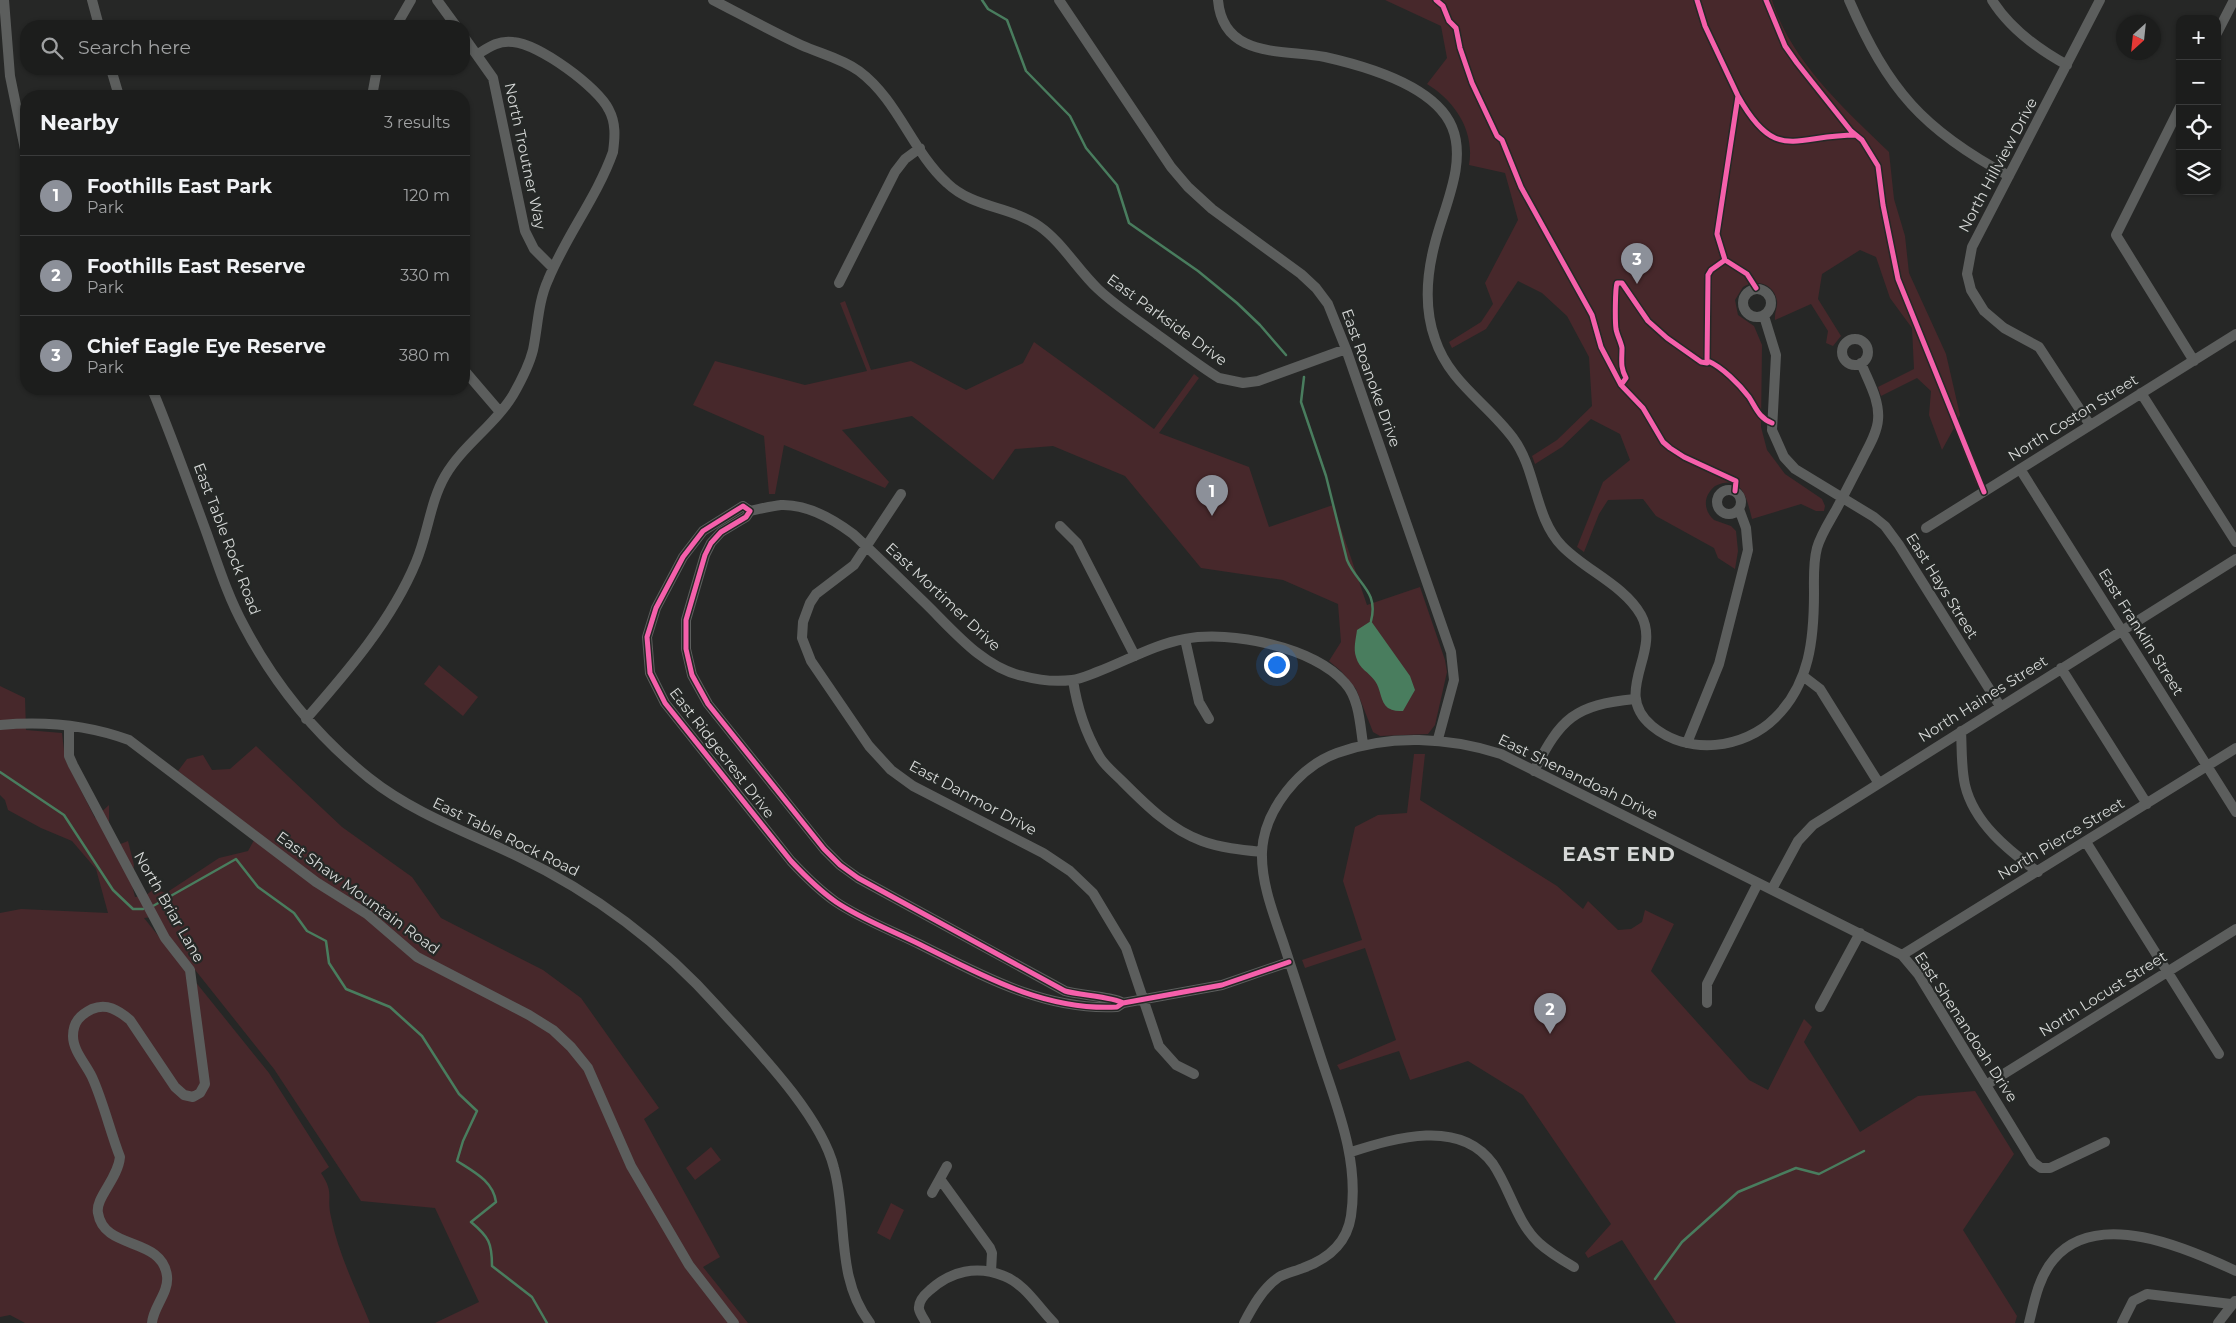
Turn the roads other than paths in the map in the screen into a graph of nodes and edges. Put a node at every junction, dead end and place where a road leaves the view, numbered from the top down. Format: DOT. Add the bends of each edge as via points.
graph roads {
  1 [pos="4,0"];
  2 [pos="92,0"];
  3 [pos="411,0"];
  4 [pos="437,0"];
  5 [pos="713,0"];
  6 [pos="1059,0"];
  7 [pos="1218,0"];
  8 [pos="1849,0"];
  9 [pos="1992,0"];
  10 [pos="2100,0"];
  11 [pos="2234,0"];
  12 [pos="97,20"];
  13 [pos="399,20"];
  14 [pos="452,20"];
  15 [pos="2221,25"];
  16 [pos="470,44"];
  17 [pos="478,54"];
  18 [pos="2067,65"];
  19 [pos="113,75"];
  20 [pos="376,75"];
  21 [pos="117,90"];
  22 [pos="373,90"];
  23 [pos="20,110"];
  24 [pos="2176,115"];
  25 [pos="920,148"];
  26 [pos="2009,176"];
  27 [pos="553,268"];
  28 [pos="838,283"];
  29 [pos="1764,316"];
  30 [pos="2236,334"];
  31 [pos="1346,349"];
  32 [pos="2194,361"];
  33 [pos="1861,363"];
  34 [pos="470,377"];
  35 [pos="2141,393"];
  36 [pos="154,395"];
  37 [pos="500,412"];
  38 [pos="2090,425"];
  39 [pos="2020,469"];
  40 [pos="901,494"];
  41 [pos="1842,499"];
  42 [pos="1739,509"];
  43 [pos="750,511"];
  44 [pos="1060,526"];
  45 [pos="1926,528"];
  46 [pos="2236,542"];
  47 [pos="866,546"];
  48 [pos="2236,559"];
  49 [pos="2122,630"];
  50 [pos="1185,638"];
  51 [pos="1136,656"];
  52 [pos="2061,668"];
  53 [pos="1803,676"];
  54 [pos="1073,680"];
  55 [pos="1634,699"];
  56 [pos="2000,706"];
  57 [pos="306,719"];
  58 [pos="1209,719"];
  59 [pos="0,725"];
  60 [pos="69,726"];
  61 [pos="1961,730"];
  62 [pos="1438,739"];
  63 [pos="1687,743"];
  64 [pos="1363,744"];
  65 [pos="2236,748"];
  66 [pos="2207,766"];
  67 [pos="1534,771"];
  68 [pos="1878,782"];
  69 [pos="2147,804"];
  70 [pos="2236,812"];
  71 [pos="2086,842"];
  72 [pos="1262,852"];
  73 [pos="2038,872"];
  74 [pos="1758,883"];
  75 [pos="1772,890"];
  76 [pos="2236,929"];
  77 [pos="1860,933"];
  78 [pos="1902,955"];
  79 [pos="1289,962"];
  80 [pos="2167,972"];
  81 [pos="1143,999"];
  82 [pos="1123,1003"];
  83 [pos="1706,1004"];
  84 [pos="1820,1007"];
  85 [pos="2219,1054"];
  86 [pos="1194,1074"];
  87 [pos="1986,1085"];
  88 [pos="2105,1142"];
  89 [pos="1350,1152"];
  90 [pos="947,1166"];
  91 [pos="940,1179"];
  92 [pos="932,1194"];
  93 [pos="1574,1267"];
  94 [pos="2236,1271"];
  95 [pos="991,1272"];
  96 [pos="2233,1302"];
  97 [pos="152,1323"];
  98 [pos="734,1323"];
  99 [pos="870,1323"];
  100 [pos="926,1323"];
  101 [pos="1054,1323"];
  102 [pos="1244,1323"];
  103 [pos="2030,1323"];
  104 [pos="2122,1323"];
  105 [pos="2218,1323"];
  1 -- 23 [label="street" via="10,76"];
  2 -- 12 [label="street"];
  3 -- 13 [label="street"];
  4 -- 14 [label="street"];
  5 -- 25 [label="street, East Parkside Drive" via="801,45 843,61 860,73 877,87"];
  6 -- 31 [label="street, East Roanoke Drive" via="1182,180 1212,209 1316,288 1328,304"];
  7 -- 55 [label="street" via="1223,21 1232,34 1246,44 1263,50 1324,57 1358,66 1402,83 1430,98 1445,112 1454,130 1457,160 1429,272 1428,302 1434,337 1459,382 1514,438 1527,464 1547,524 1562,546 1622,594 1642,616 1647,643"];
  8 -- 26 [label="street" via="1872,51 1914,109 1952,142"];
  9 -- 18 [label="street" via="2023,36"];
  10 -- 18 [label="street, North Hillview Drive"];
  11 -- 15 [label="street"];
  16 -- 17 [label="street, North Troutner Way"];
  17 -- 27 [label="street, North Troutner Way" via="496,88 524,231 534,249"];
  17 -- 27 [label="street" via="498,43 512,42 541,51 594,89 610,112 615,138 609,163"];
  18 -- 26 [label="street, North Hillview Drive"];
  19 -- 21 [label="street"];
  20 -- 22 [label="street"];
  24 -- 32 [label="street" via="2116,236"];
  25 -- 28 [label="street" via="895,172"];
  25 -- 31 [label="street, East Parkside Drive" via="930,164 954,189 980,204 1037,224 1052,235 1098,289 1220,378 1249,383"];
  26 -- 38 [label="street, North Hillview Drive" via="1972,247 1967,274 1971,290 1984,311 2004,328 2039,347"];
  27 -- 37 [label="street" via="543,292 528,366"];
  29 -- 41 [label="street, East Hays Street" via="1776,355 1772,417 1776,442 1795,469"];
  30 -- 32 [label="street, North Coston Street"];
  31 -- 62 [label="street, East Roanoke Drive" via="1451,652 1454,680"];
  32 -- 35 [label="street, North Coston Street"];
  33 -- 41 [label="street" via="1875,395 1878,420 1870,445"];
  34 -- 37 [label="street"];
  35 -- 38 [label="street, North Coston Street"];
  35 -- 46 [label="street"];
  36 -- 57 [label="street, East Table Rock Road" via="242,624 268,668"];
  37 -- 57 [label="street" via="457,458 444,477 417,560 385,620"];
  38 -- 39 [label="street, North Coston Street"];
  39 -- 45 [label="street, North Coston Street"];
  39 -- 49 [label="street, East Franklin Street"];
  40 -- 47 [label="street, East Danmor Drive"];
  41 -- 53 [label="street" via="1816,550 1813,637"];
  41 -- 56 [label="street, East Hays Street" via="1874,517 1893,536"];
  42 -- 63 [label="street" via="1746,528 1748,550 1719,664"];
  43 -- 47 [label="street, East Mortimer Drive" via="782,505 808,509 834,520"];
  43 -- 82 [label="street, East Ridgecrest Drive" via="710,543 686,620 686,649 692,675 708,704 824,849 858,878 1065,991 1086,997 1117,998"];
  43 -- 82 [label="street, East Ridgecrest Drive" via="743,506 726,515 693,542 656,608 647,637 650,673 665,703 791,861 812,884 837,903 998,983 1028,994 1082,1007 1117,1008"];
  44 -- 51 [label="street" via="1077,543"];
  47 -- 54 [label="street, East Mortimer Drive" via="969,646 994,664 1020,676 1049,681"];
  47 -- 81 [label="street, East Danmor Drive" via="854,565 816,594 810,603 803,622 802,638 811,660 869,746 891,770 914,786 1043,853 1070,870 1093,893 1126,948"];
  48 -- 49 [label="street, North Haines Street"];
  49 -- 52 [label="street, North Haines Street"];
  49 -- 66 [label="street, East Franklin Street"];
  50 -- 51 [label="street, East Mortimer Drive"];
  50 -- 58 [label="street" via="1199,702"];
  50 -- 64 [label="street, East Mortimer Drive" via="1249,640 1278,647 1327,668 1345,683 1355,700"];
  51 -- 54 [label="street, East Mortimer Drive"];
  52 -- 56 [label="street, North Haines Street"];
  52 -- 69 [label="street"];
  53 -- 63 [label="street" via="1781,712 1754,734 1722,744"];
  53 -- 68 [label="street" via="1820,689"];
  54 -- 72 [label="street" via="1084,728 1100,758 1146,806 1172,826 1200,841"];
  55 -- 63 [label="street" via="1640,714 1649,724 1667,736"];
  55 -- 67 [label="street" via="1599,703 1575,715 1552,737"];
  56 -- 61 [label="street, North Haines Street"];
  57 -- 99 [label="street, East Table Rock Road" via="371,779 424,814 570,883 622,918 672,960 717,1005 790,1088 822,1139 834,1167 845,1266 862,1313"];
  59 -- 60 [label="street, East Shaw Mountain Road"];
  60 -- 97 [label="street, North Briar Lane" via="69,756 165,938 190,970 205,1084 194,1097 175,1088 130,1020 120,1011 106,1006 94,1008 75,1023 73,1036 92,1078 120,1157 119,1170 100,1200 97,1211 100,1222 115,1238 147,1248 165,1266 168,1278"];
  60 -- 98 [label="street, East Shaw Mountain Road" via="108,732 129,740 316,882 367,914 417,957 553,1030 571,1047 591,1075 631,1166 690,1265"];
  61 -- 68 [label="street, North Haines Street"];
  61 -- 73 [label="street" via="1965,785 1972,803 1995,837"];
  62 -- 64 [label="street, East Shenandoah Drive"];
  62 -- 67 [label="street, East Shenandoah Drive" via="1486,749"];
  64 -- 72 [label="street, East Shenandoah Drive" via="1330,756 1295,781 1273,813"];
  65 -- 66 [label="street, North Pierce Street"];
  66 -- 69 [label="street, North Pierce Street"];
  66 -- 70 [label="street, East Franklin Street"];
  67 -- 74 [label="street, East Shenandoah Drive"];
  68 -- 75 [label="street, North Haines Street" via="1804,833"];
  69 -- 71 [label="street, North Pierce Street"];
  71 -- 73 [label="street, North Pierce Street"];
  71 -- 80 [label="street"];
  72 -- 79 [label="street, East Shenandoah Drive" via="1268,898"];
  73 -- 78 [label="street, North Pierce Street"];
  74 -- 75 [label="street, East Shenandoah Drive"];
  74 -- 83 [label="street" via="1707,984"];
  75 -- 77 [label="street, East Shenandoah Drive"];
  76 -- 80 [label="street, North Locust Street"];
  77 -- 78 [label="street, East Shenandoah Drive"];
  77 -- 84 [label="street"];
  78 -- 87 [label="street, East Shenandoah Drive" via="1918,974"];
  79 -- 81 [label="street, East Ridgecrest Drive" via="1222,985"];
  79 -- 89 [label="street, East Shenandoah Drive" via="1340,1112"];
  80 -- 85 [label="street"];
  80 -- 87 [label="street, North Locust Street"];
  81 -- 82 [label="street, East Ridgecrest Drive"];
  81 -- 86 [label="street, East Danmor Drive" via="1159,1046 1176,1065"];
  87 -- 88 [label="street, East Shenandoah Drive" via="2033,1162 2041,1168 2050,1168"];
  89 -- 93 [label="street" via="1415,1136 1447,1136 1469,1144 1492,1164 1538,1242"];
  89 -- 102 [label="street, East Shenandoah Drive" via="1354,1185 1351,1214 1349,1228 1340,1246 1313,1264 1279,1277 1256,1300"];
  90 -- 91 [label="street"];
  91 -- 92 [label="street"];
  91 -- 95 [label="street" via="990,1248"];
  94 -- 103 [label="street" via="2198,1253 2160,1242 2103,1234 2068,1247 2053,1259 2038,1291"];
  95 -- 100 [label="street" via="974,1270 958,1273 937,1283 920,1302"];
  95 -- 101 [label="street" via="1017,1283"];
  96 -- 104 [label="street" via="2148,1294 2133,1301"];
  96 -- 105 [label="street"];
}
